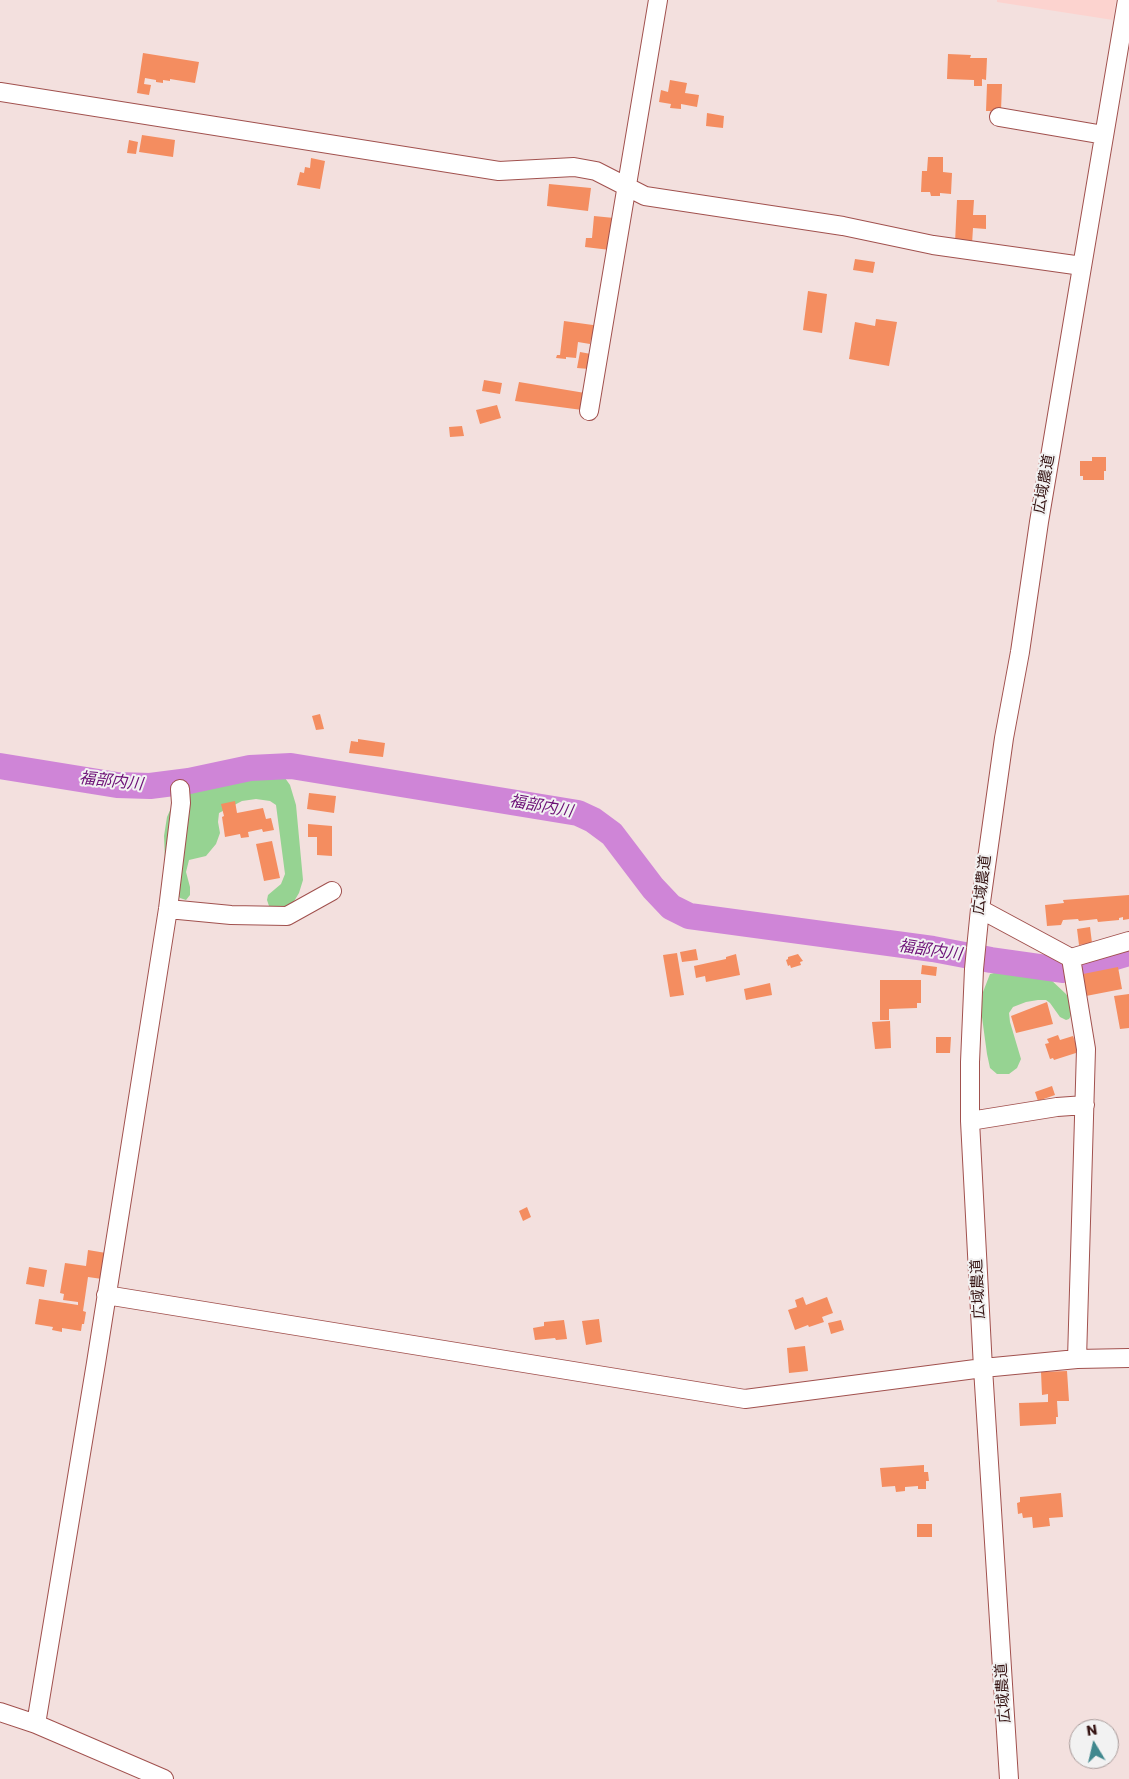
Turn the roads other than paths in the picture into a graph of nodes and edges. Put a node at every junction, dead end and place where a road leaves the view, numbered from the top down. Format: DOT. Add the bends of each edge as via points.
graph roads {
  1 [pos="658,0"];
  2 [pos="1127,0"];
  3 [pos="0,92"];
  4 [pos="999,117"];
  5 [pos="1104,135"];
  6 [pos="627,186"];
  7 [pos="1082,266"];
  8 [pos="589,411"];
  9 [pos="180,790"];
  10 [pos="332,891"];
  11 [pos="168,909"];
  12 [pos="980,910"];
  13 [pos="1129,941"];
  14 [pos="1071,964"];
  15 [pos="1085,1105"];
  16 [pos="970,1122"];
  17 [pos="106,1295"];
  18 [pos="1129,1358"];
  19 [pos="1077,1359"];
  20 [pos="983,1368"];
  21 [pos="0,1712"];
  22 [pos="36,1724"];
  23 [pos="164,1779"];
  24 [pos="1009,1779"];
  1 -- 6 [label="street"];
  2 -- 5 [label="street, 広域農道"];
  3 -- 6 [label="street" via="499,171 574,167 596,171"];
  4 -- 5 [label="street"];
  5 -- 7 [label="street, 広域農道"];
  6 -- 7 [label="street" via="645,196 843,226 933,245"];
  6 -- 8 [label="street"];
  7 -- 12 [label="street, 広域農道" via="1003,747"];
  9 -- 11 [label="street"];
  10 -- 11 [label="street" via="287,916"];
  11 -- 17 [label="street"];
  12 -- 14 [label="street"];
  12 -- 16 [label="street, 広域農道" via="974,969"];
  13 -- 14 [label="street"];
  14 -- 15 [label="street" via="1086,1049"];
  15 -- 16 [label="street"];
  15 -- 19 [label="street"];
  16 -- 20 [label="street, 広域農道"];
  17 -- 20 [label="street" via="745,1398"];
  17 -- 22 [label="street"];
  18 -- 19 [label="street"];
  19 -- 20 [label="street"];
  20 -- 24 [label="street, 広域農道"];
  21 -- 22 [label="street"];
  22 -- 23 [label="street"];
}
